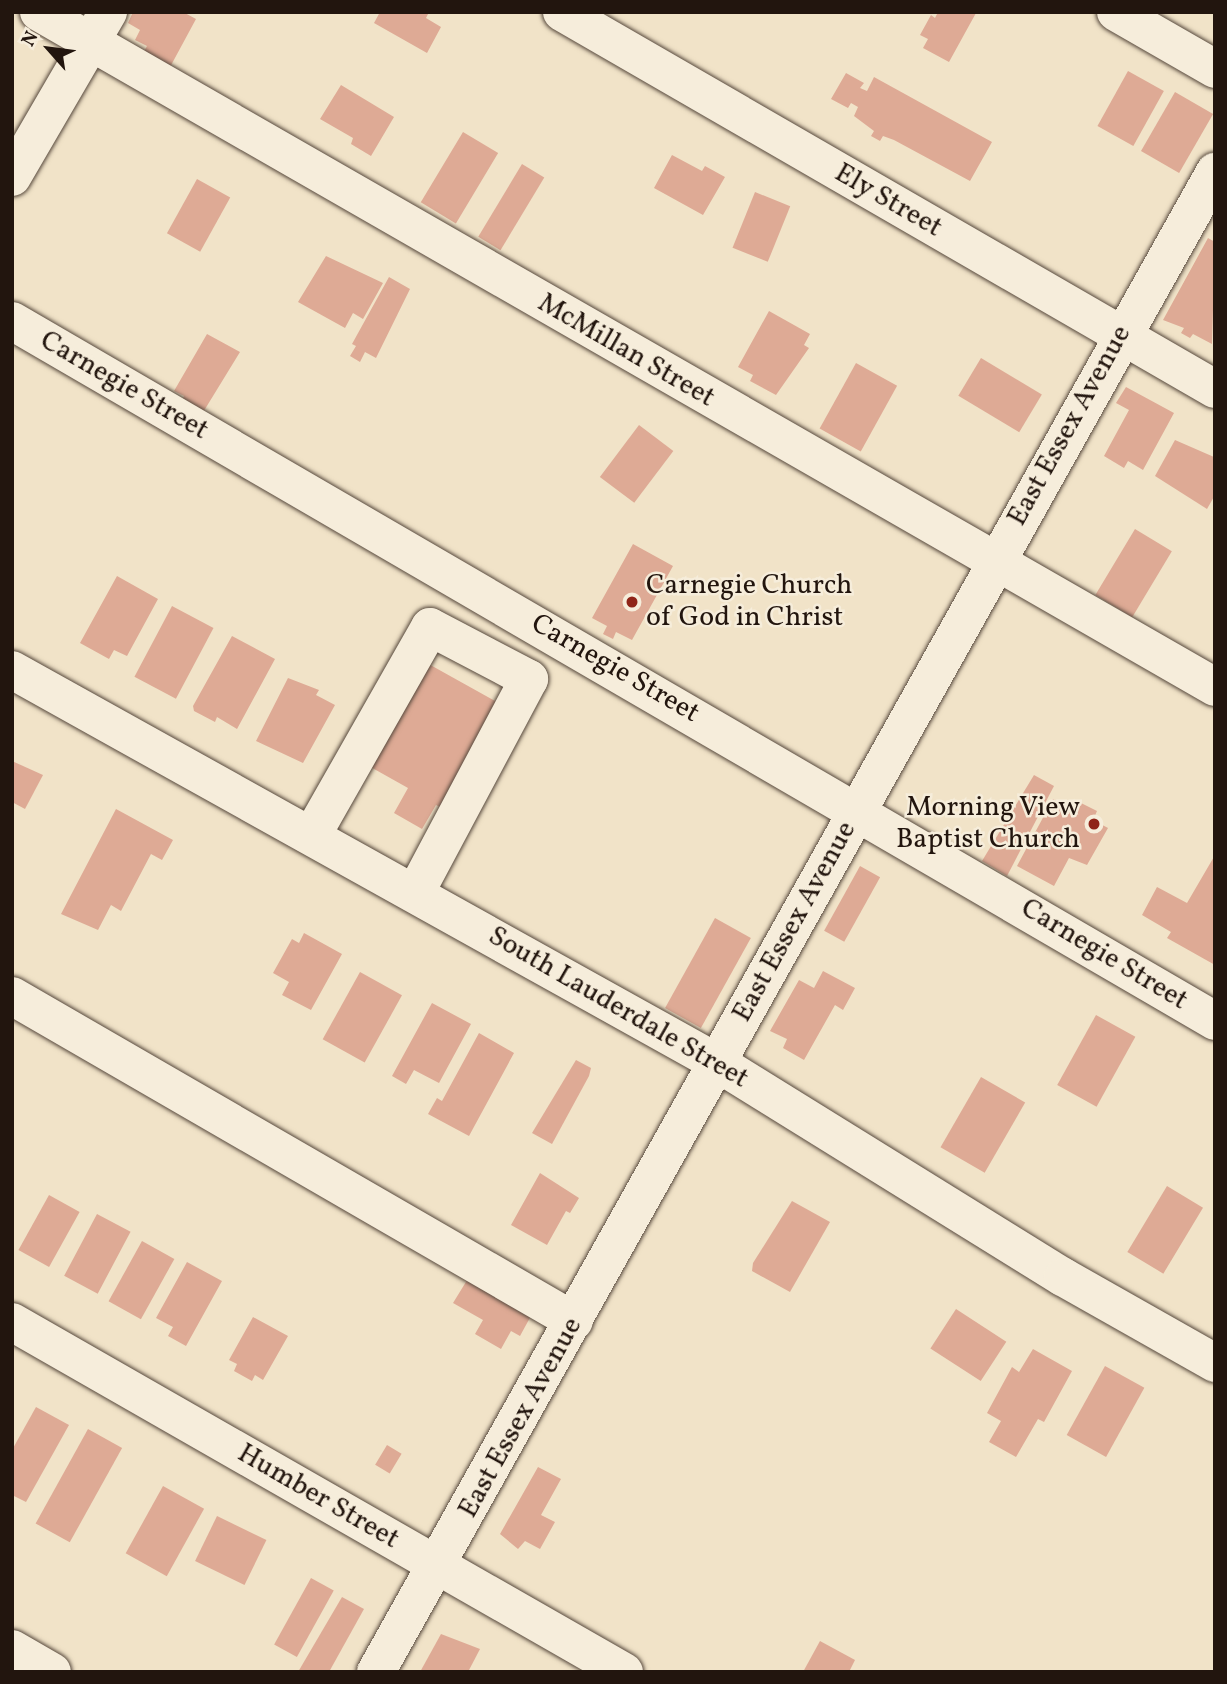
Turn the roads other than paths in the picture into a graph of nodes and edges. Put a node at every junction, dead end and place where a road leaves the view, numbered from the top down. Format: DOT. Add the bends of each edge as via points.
graph roads {
  1 [pos="39,12"];
  2 [pos="562,12"];
  3 [pos="1116,12"];
  4 [pos="100,27"];
  5 [pos="1215,69"];
  6 [pos="1215,172"];
  7 [pos="12,177"];
  8 [pos="12,321"];
  9 [pos="1121,335"];
  10 [pos="1215,389"];
  11 [pos="994,563"];
  12 [pos="502,604"];
  13 [pos="476,651"];
  14 [pos="12,670"];
  15 [pos="1215,688"];
  16 [pos="859,810"];
  17 [pos="312,835"];
  18 [pos="415,893"];
  19 [pos="12,996"];
  20 [pos="1215,1021"];
  21 [pos="716,1062"];
  22 [pos="574,1321"];
  23 [pos="12,1322"];
  24 [pos="1215,1363"];
  25 [pos="439,1566"];
  26 [pos="12,1649"];
  27 [pos="52,1672"];
  28 [pos="376,1672"];
  29 [pos="624,1672"];
  1 -- 4 [label="street, McMillan Street"];
  2 -- 9 [label="street, Ely Street"];
  3 -- 5 [label="street"];
  4 -- 7 [label="street"];
  4 -- 11 [label="street, McMillan Street"];
  6 -- 9 [label="street, East Essex Avenue"];
  8 -- 12 [label="street, Carnegie Street"];
  9 -- 10 [label="street, Ely Street"];
  9 -- 11 [label="street, East Essex Avenue"];
  11 -- 15 [label="street, McMillan Street"];
  11 -- 16 [label="street, East Essex Avenue"];
  12 -- 13 [label="street"];
  12 -- 16 [label="street, Carnegie Street"];
  13 -- 17 [label="street" via="430,627"];
  13 -- 18 [label="street" via="529,679"];
  14 -- 17 [label="street, South Lauderdale Street"];
  16 -- 20 [label="street, Carnegie Street"];
  16 -- 21 [label="street, East Essex Avenue"];
  17 -- 18 [label="street, South Lauderdale Street"];
  18 -- 21 [label="street, South Lauderdale Street"];
  19 -- 22 [label="street"];
  21 -- 22 [label="street, East Essex Avenue"];
  21 -- 24 [label="street, South Lauderdale Street" via="1063,1277"];
  22 -- 25 [label="street, East Essex Avenue"];
  23 -- 25 [label="street, Humber Street"];
  25 -- 28 [label="street, East Essex Avenue"];
  25 -- 29 [label="street, Humber Street"];
  26 -- 27 [label="street"];
}
